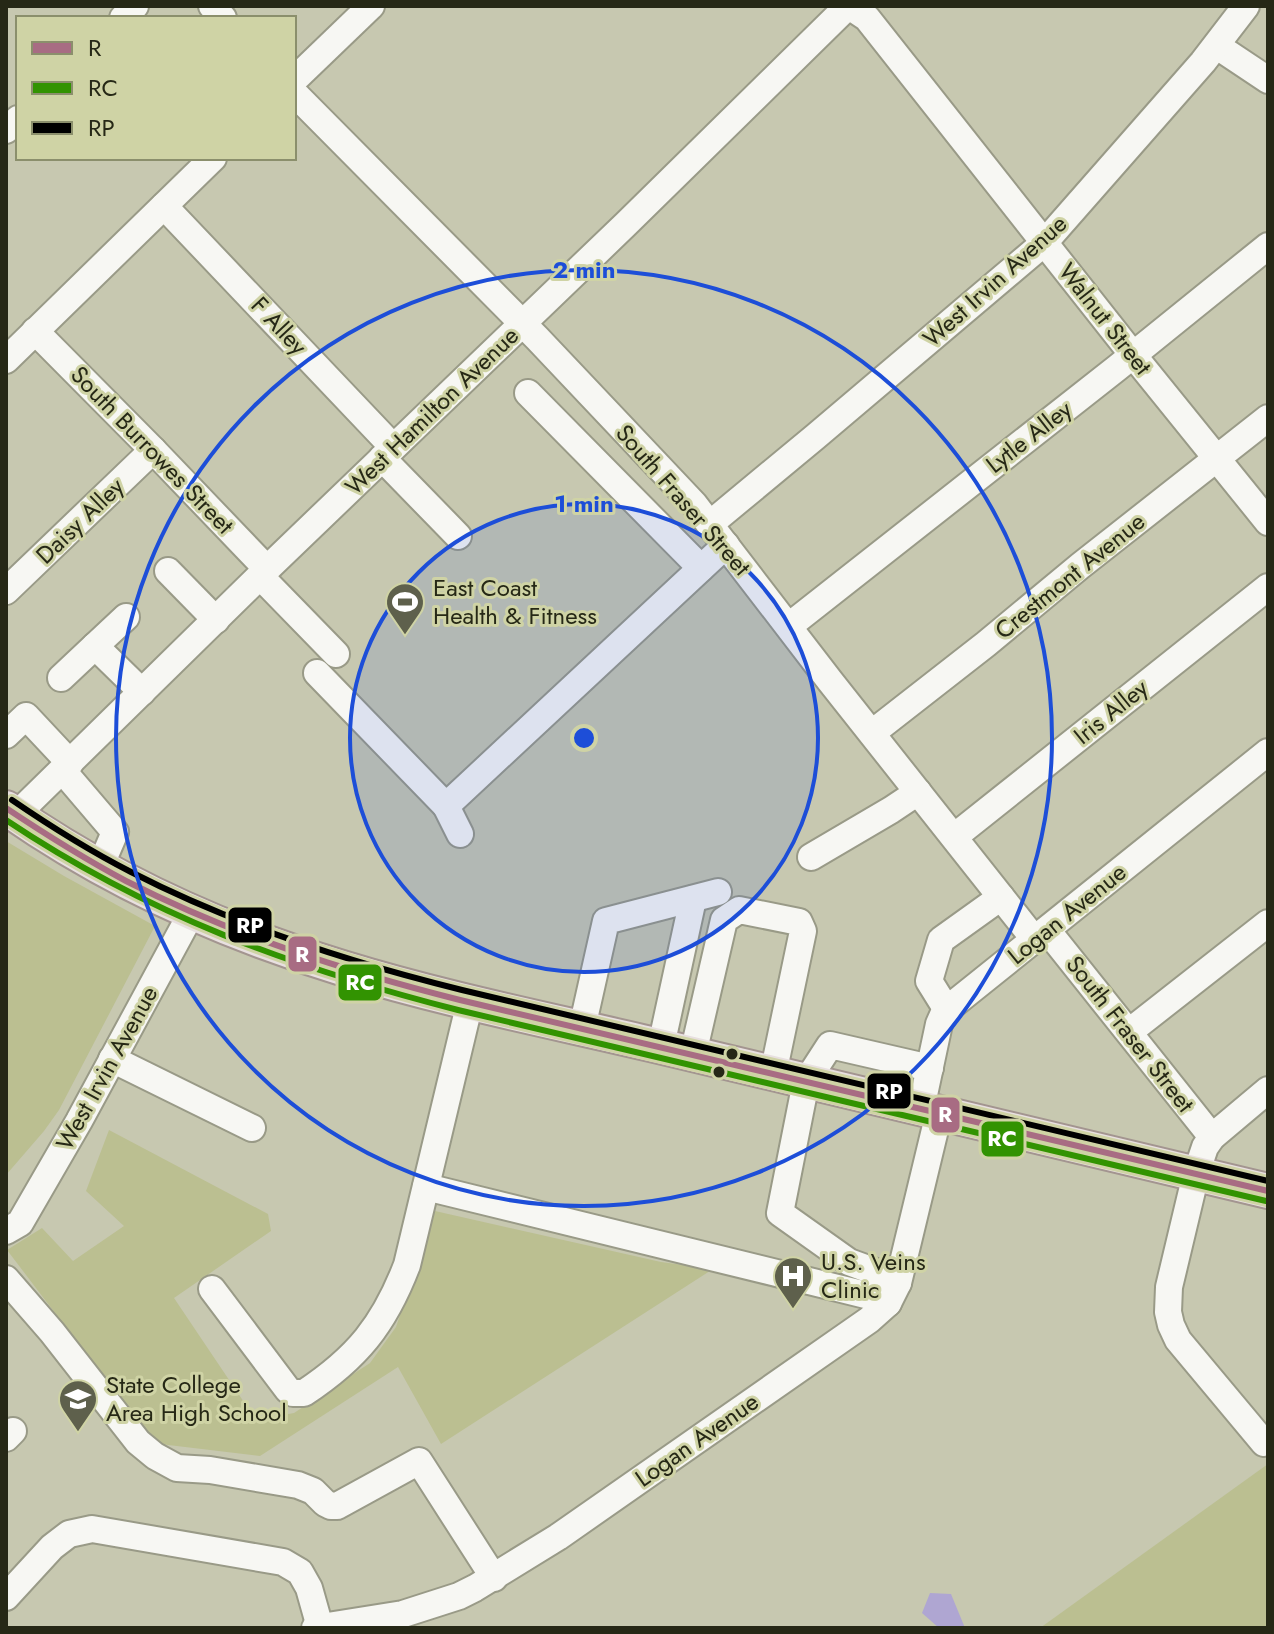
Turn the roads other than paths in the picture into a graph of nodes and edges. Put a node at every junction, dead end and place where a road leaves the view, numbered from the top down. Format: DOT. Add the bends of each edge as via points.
graph roads {
  1 [pos="371,6"];
  2 [pos="848,6"];
  3 [pos="1246,6"];
  4 [pos="1217,46"];
  5 [pos="296,78"];
  6 [pos="1268,80"];
  7 [pos="296,95"];
  8 [pos="211,160"];
  9 [pos="164,206"];
  10 [pos="1044,243"];
  11 [pos="1268,246"];
  12 [pos="522,323"];
  13 [pos="35,331"];
  14 [pos="1133,355"];
  15 [pos="6,360"];
  16 [pos="528,393"];
  17 [pos="1268,418"];
  18 [pos="153,450"];
  19 [pos="388,452"];
  20 [pos="1217,459"];
  21 [pos="1268,522"];
  22 [pos="710,524"];
  23 [pos="458,536"];
  24 [pos="726,545"];
  25 [pos="701,568"];
  26 [pos="168,571"];
  27 [pos="263,573"];
  28 [pos="1268,587"];
  29 [pos="6,591"];
  30 [pos="126,617"];
  31 [pos="216,620"];
  32 [pos="789,626"];
  33 [pos="95,646"];
  34 [pos="336,654"];
  35 [pos="317,673"];
  36 [pos="61,678"];
  37 [pos="142,692"];
  38 [pos="872,733"];
  39 [pos="6,735"];
  40 [pos="1268,752"];
  41 [pos="66,767"];
  42 [pos="918,792"];
  43 [pos="446,806"];
  44 [pos="11,812"];
  45 [pos="460,834"];
  46 [pos="954,837"];
  47 [pos="811,857"];
  48 [pos="100,867"];
  49 [pos="1001,897"];
  50 [pos="192,912"];
  51 [pos="1268,923"];
  52 [pos="1041,935"];
  53 [pos="470,1002"];
  54 [pos="947,1010"];
  55 [pos="582,1028"];
  56 [pos="1129,1032"];
  57 [pos="677,1050"];
  58 [pos="112,1059"];
  59 [pos="930,1068"];
  60 [pos="773,1074"];
  61 [pos="806,1082"];
  62 [pos="1268,1090"];
  63 [pos="930,1111"];
  64 [pos="252,1128"];
  65 [pos="1212,1137"];
  66 [pos="1196,1174"];
  67 [pos="426,1187"];
  68 [pos="1268,1191"];
  69 [pos="13,1227"];
  70 [pos="6,1279"];
  71 [pos="212,1289"];
  72 [pos="893,1293"];
  73 [pos="1264,1443"];
  74 [pos="494,1578"];
  75 [pos="6,1597"];
  76 [pos="318,1628"];
  1 -- 5 [label="street"];
  2 -- 10 [label="street, Walnut Street" via="867,18"];
  2 -- 12 [label="street, West Hamilton Avenue"];
  3 -- 4 [label="street, West Irvin Avenue"];
  4 -- 6 [label="street"];
  4 -- 10 [label="street, West Irvin Avenue"];
  7 -- 12 [label="street, South Fraser Street"];
  8 -- 9 [label="street"];
  9 -- 13 [label="street"];
  9 -- 19 [label="street, F Alley"];
  10 -- 14 [label="street, Walnut Street"];
  10 -- 22 [label="street, West Irvin Avenue"];
  11 -- 14 [label="street, Lytle Alley"];
  12 -- 19 [label="street, West Hamilton Avenue"];
  12 -- 22 [label="street, South Fraser Street"];
  13 -- 15 [label="street"];
  13 -- 18 [label="street, South Burrowes Street"];
  14 -- 20 [label="street, Walnut Street"];
  14 -- 32 [label="street, Lytle Alley"];
  16 -- 25 [label="street"];
  17 -- 20 [label="street, Crestmont Avenue"];
  18 -- 27 [label="street, South Burrowes Street"];
  18 -- 29 [label="street, Daisy Alley"];
  19 -- 23 [label="street, F Alley"];
  19 -- 27 [label="street, West Hamilton Avenue"];
  20 -- 21 [label="street, Walnut Street"];
  20 -- 38 [label="street, Crestmont Avenue"];
  22 -- 24 [label="street, South Fraser Street"];
  24 -- 25 [label="street"];
  24 -- 32 [label="street, South Fraser Street"];
  25 -- 43 [label="street"];
  26 -- 31 [label="street"];
  27 -- 31 [label="street, West Hamilton Avenue"];
  27 -- 34 [label="street, South Burrowes Street"];
  28 -- 46 [label="street, Iris Alley"];
  30 -- 33 [label="street"];
  31 -- 37 [label="street, West Hamilton Avenue"];
  32 -- 38 [label="street, South Fraser Street"];
  33 -- 36 [label="street"];
  33 -- 37 [label="street"];
  35 -- 43 [label="street"];
  37 -- 41 [label="street, West Hamilton Avenue"];
  38 -- 42 [label="street, South Fraser Street"];
  39 -- 41 [label="street" via="26,716"];
  40 -- 52 [label="street, Logan Avenue"];
  41 -- 44 [label="street, West Hamilton Avenue"];
  41 -- 48 [label="street" via="115,832"];
  42 -- 46 [label="street, South Fraser Street"];
  42 -- 47 [label="street"];
  43 -- 45 [label="street"];
  44 -- 48 [label="main road"];
  46 -- 49 [label="street, South Fraser Street"];
  48 -- 50 [label="main road"];
  49 -- 52 [label="street, South Fraser Street"];
  49 -- 54 [label="street" via="941,940 929,981"];
  50 -- 53 [label="main road" via="344,969"];
  50 -- 58 [label="street, West Irvin Avenue"];
  51 -- 56 [label="street"];
  52 -- 54 [label="street, Logan Avenue"];
  52 -- 56 [label="street, South Fraser Street"];
  53 -- 55 [label="main road"];
  53 -- 67 [label="street"];
  54 -- 59 [label="street"];
  55 -- 57 [label="main road"];
  55 -- 57 [label="street" via="606,921 705,895"];
  56 -- 65 [label="street, South Fraser Street"];
  57 -- 60 [label="main road"];
  57 -- 60 [label="street" via="724,920 739,910 799,922 803,931"];
  58 -- 64 [label="street"];
  58 -- 69 [label="street, West Irvin Avenue"];
  59 -- 61 [label="street" via="830,1045"];
  59 -- 63 [label="street"];
  60 -- 61 [label="main road"];
  61 -- 63 [label="main road"];
  61 -- 72 [label="street" via="780,1213 849,1262 879,1273"];
  62 -- 65 [label="street"];
  63 -- 66 [label="main road"];
  63 -- 72 [label="street"];
  65 -- 66 [label="street"];
  66 -- 68 [label="main road"];
  66 -- 73 [label="street" via="1169,1287 1171,1325"];
  67 -- 71 [label="street" via="407,1265 382,1319 356,1353 304,1393 288,1390"];
  67 -- 72 [label="street" via="870,1296"];
  70 -- 74 [label="street" via="138,1442 163,1461 177,1468 298,1485 337,1506 419,1461"];
  72 -- 74 [label="street, Logan Avenue" via="858,1328"];
  74 -- 76 [label="street, Logan Avenue" via="428,1607"];
  75 -- 76 [label="street" via="52,1547 69,1534 92,1529 283,1562 300,1572 309,1588"];
}
